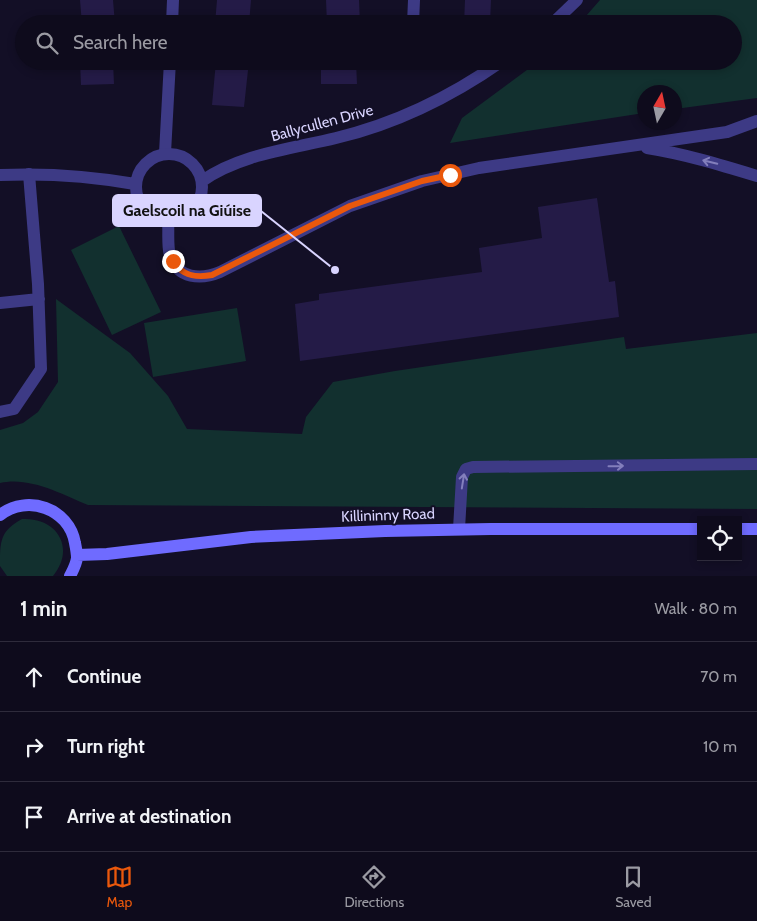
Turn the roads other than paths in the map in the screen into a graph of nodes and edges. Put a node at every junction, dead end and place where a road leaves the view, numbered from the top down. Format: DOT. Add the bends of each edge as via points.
graph roads {
  1 [pos="174,0"];
  2 [pos="414,0"];
  3 [pos="577,0"];
  4 [pos="173,15"];
  5 [pos="413,15"];
  6 [pos="561,15"];
  7 [pos="170,70"];
  8 [pos="489,70"];
  9 [pos="757,121"];
  10 [pos="635,146"];
  11 [pos="165,154"];
  12 [pos="29,174"];
  13 [pos="0,175"];
  14 [pos="757,176"];
  15 [pos="202,181"];
  16 [pos="135,184"];
  17 [pos="168,220"];
  18 [pos="39,299"];
  19 [pos="0,303"];
  20 [pos="0,412"];
  21 [pos="757,464"];
  22 [pos="0,515"];
  23 [pos="459,529"];
  24 [pos="697,529"];
  25 [pos="742,529"];
  26 [pos="757,529"];
  27 [pos="77,556"];
  28 [pos="70,576"];
  1 -- 4 [label="street"];
  2 -- 5 [label="street"];
  3 -- 6 [label="street"];
  7 -- 11 [label="street"];
  8 -- 15 [label="street, Ballycullen Drive" via="444,97 375,127 246,160 215,171"];
  9 -- 10 [label="street" via="728,132"];
  14 -- 10 [label="street, one-way" via="676,153"];
  10 -- 17 [label="street" via="479,168 422,181 350,206 220,272 200,278 186,275 173,261"];
  11 -- 15 [label="street" via="175,154 193,163"];
  11 -- 16 [label="street" via="145,163"];
  12 -- 13 [label="street"];
  12 -- 16 [label="street" via="95,177"];
  12 -- 18 [label="street"];
  15 -- 17 [label="street" via="199,202 184,216"];
  16 -- 17 [label="street" via="139,203 146,211 154,217"];
  18 -- 19 [label="street"];
  18 -- 20 [label="street" via="41,369 14,409"];
  23 -- 21 [label="street, one-way" via="462,477 466,469 473,467"];
  22 -- 27 [label="main road" via="7,509 22,505 38,505 53,510 74,534"];
  23 -- 24 [label="main road, Killininny Road"];
  23 -- 27 [label="main road, Killininny Road" via="251,537"];
  25 -- 26 [label="main road"];
  27 -- 28 [label="main road"];
}
